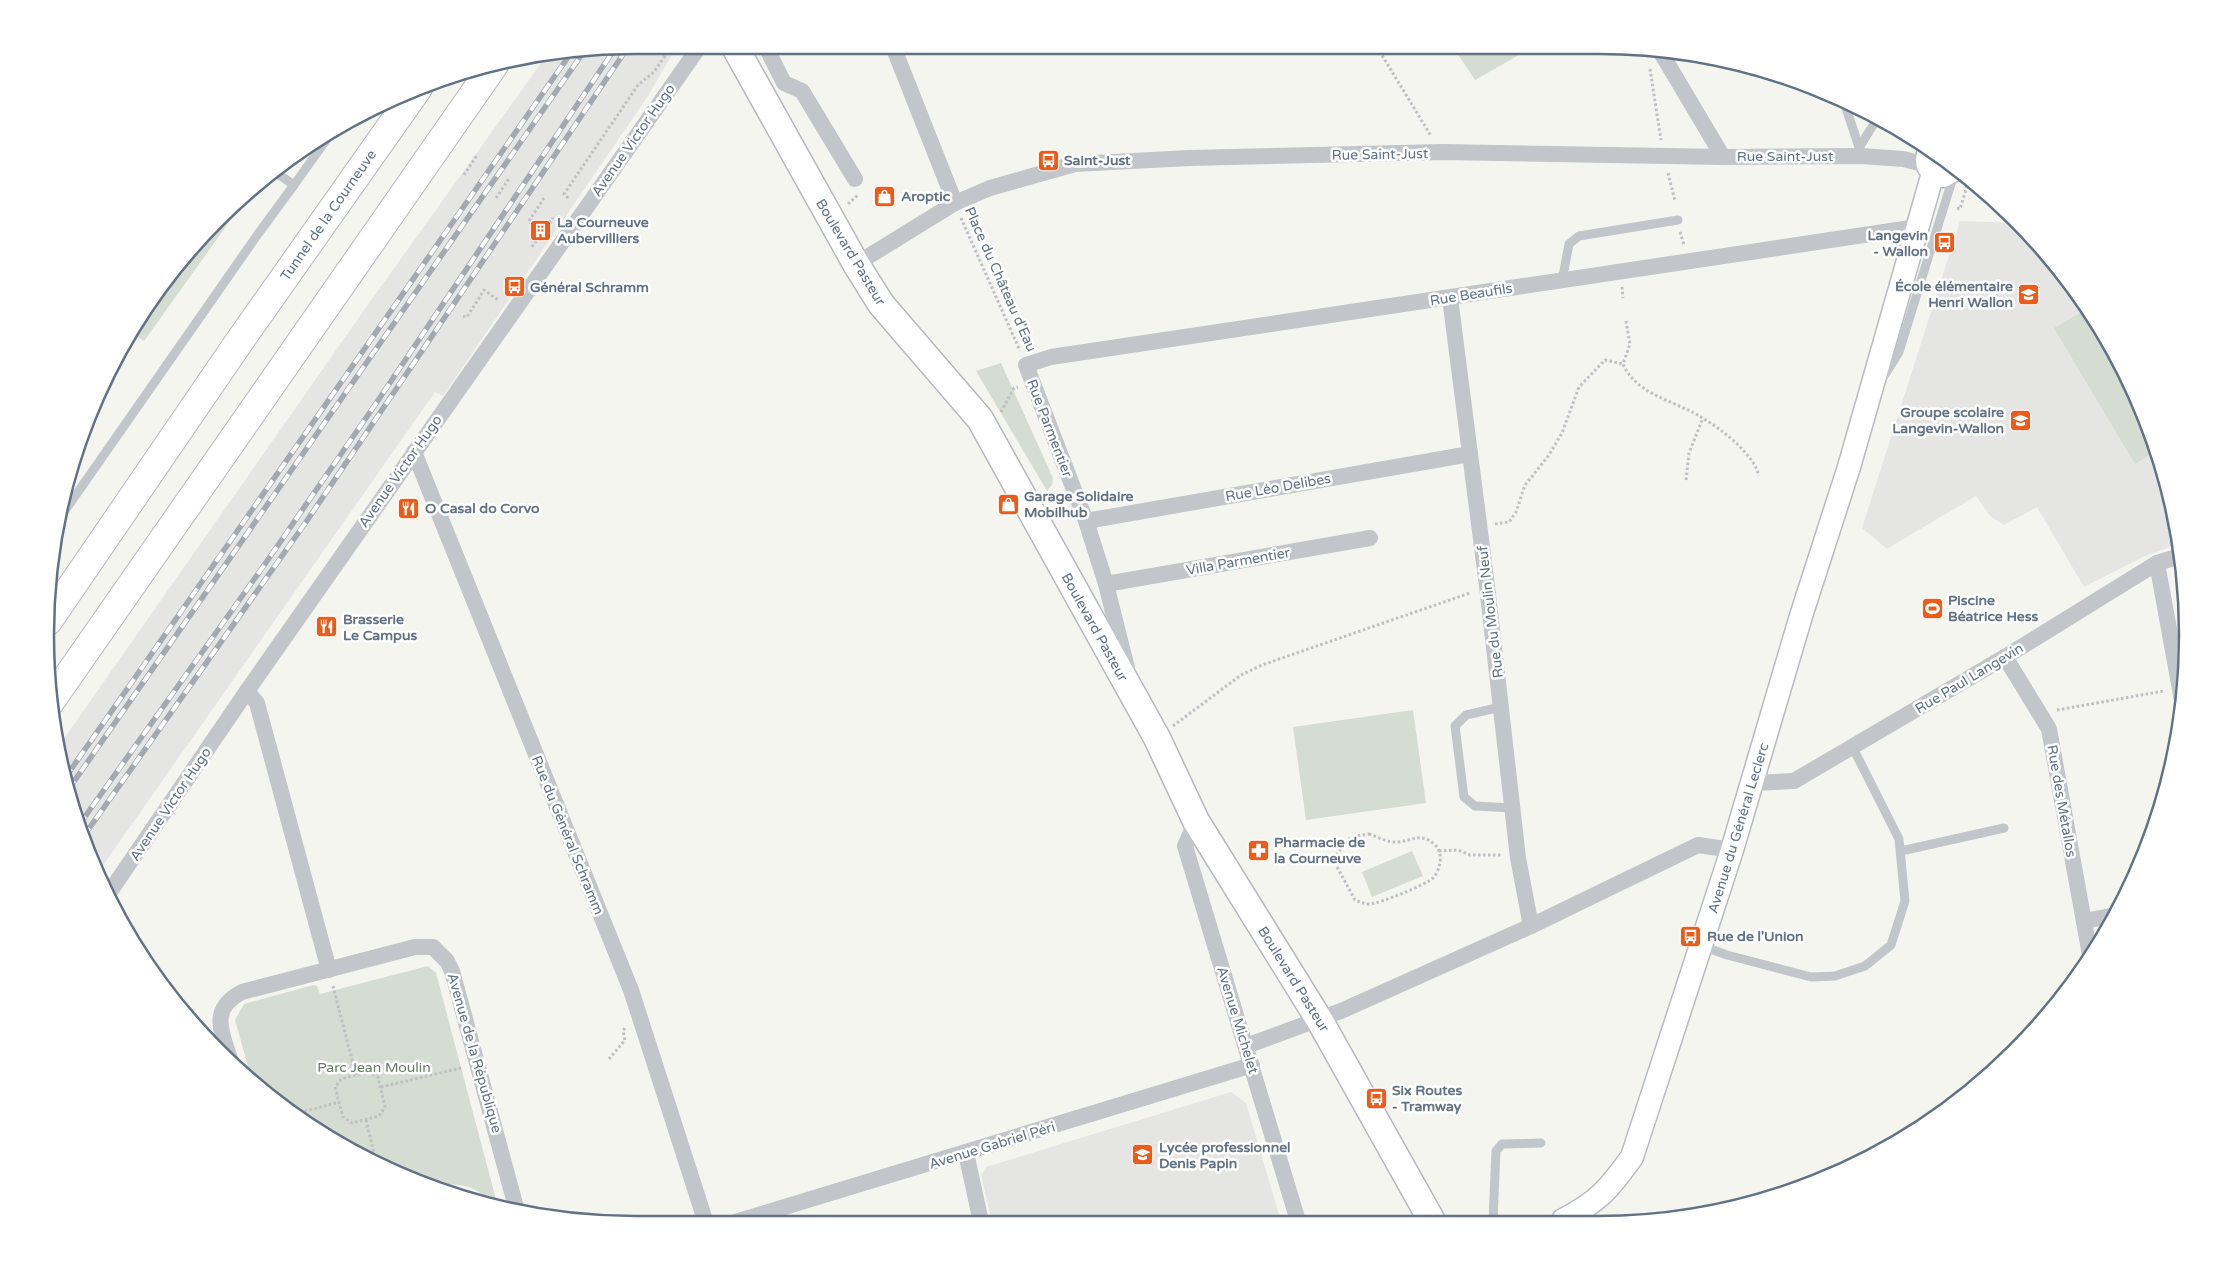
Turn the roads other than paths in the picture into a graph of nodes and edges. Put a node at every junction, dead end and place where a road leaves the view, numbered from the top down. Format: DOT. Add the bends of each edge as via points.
graph roads {
  1 [pos="694,54"];
  2 [pos="738,54"];
  3 [pos="770,54"];
  4 [pos="896,54"];
  5 [pos="1664,58"];
  6 [pos="488,73"];
  7 [pos="410,99"];
  8 [pos="1847,110"];
  9 [pos="1874,124"];
  10 [pos="322,146"];
  11 [pos="1860,152"];
  12 [pos="1723,157"];
  13 [pos="1930,158"];
  14 [pos="1950,173"];
  15 [pos="280,175"];
  16 [pos="1954,176"];
  17 [pos="294,185"];
  18 [pos="857,187"];
  19 [pos="955,203"];
  20 [pos="1678,220"];
  21 [pos="1918,227"];
  22 [pos="856,264"];
  23 [pos="1562,281"];
  24 [pos="1450,298"];
  25 [pos="1026,365"];
  26 [pos="1865,406"];
  27 [pos="414,452"];
  28 [pos="1470,454"];
  29 [pos="69,504"];
  30 [pos="1086,521"];
  31 [pos="1370,538"];
  32 [pos="2174,558"];
  33 [pos="2157,563"];
  34 [pos="1106,584"];
  35 [pos="55,611"];
  36 [pos="2005,657"];
  37 [pos="2178,676"];
  38 [pos="247,690"];
  39 [pos="57,692"];
  40 [pos="1133,694"];
  41 [pos="1501,707"];
  42 [pos="1852,746"];
  43 [pos="1752,783"];
  44 [pos="1512,808"];
  45 [pos="1196,821"];
  46 [pos="2004,828"];
  47 [pos="1732,850"];
  48 [pos="1901,851"];
  49 [pos="112,888"];
  50 [pos="2106,917"];
  51 [pos="2084,921"];
  52 [pos="1531,926"];
  53 [pos="1702,946"];
  54 [pos="2088,946"];
  55 [pos="330,970"];
  56 [pos="1320,1020"];
  57 [pos="1246,1046"];
  58 [pos="228,1050"];
  59 [pos="1252,1065"];
  60 [pos="1541,1143"];
  61 [pos="966,1154"];
  62 [pos="515,1203"];
  63 [pos="704,1216"];
  64 [pos="756,1216"];
  65 [pos="980,1216"];
  66 [pos="1297,1216"];
  67 [pos="1429,1216"];
  68 [pos="1493,1216"];
  69 [pos="1571,1216"];
  1 -- 27 [label="street, Avenue Victor Hugo"];
  2 -- 22 [label="main road, Boulevard Pasteur"];
  3 -- 18 [label="street" via="784,83 802,90"];
  4 -- 19 [label="street"];
  5 -- 12 [label="street"];
  6 -- 39 [label="highway"];
  7 -- 35 [label="highway, Tunnel de la Courneuve" via="238,342"];
  8 -- 11 [label="lane"];
  9 -- 11 [label="lane"];
  10 -- 17 [label="lane"];
  11 -- 12 [label="street, Rue Saint-Just"];
  11 -- 13 [label="street, Rue Saint-Just" via="1903,159"];
  12 -- 19 [label="street, Rue Saint-Just" via="1442,152 1075,164 990,188"];
  13 -- 14 [label="main road" via="1943,176"];
  13 -- 21 [label="main road, Avenue du Général Leclerc"];
  15 -- 17 [label="lane"];
  16 -- 26 [label="lane, Avenue du Général Leclerc" via="1899,352"];
  17 -- 29 [label="lane"];
  19 -- 22 [label="street, Rue Saint-Just"];
  20 -- 23 [label="lane" via="1579,236 1569,244"];
  21 -- 23 [label="street, Rue Beaufils"];
  21 -- 26 [label="main road, Avenue du Général Leclerc"];
  22 -- 40 [label="main road, Boulevard Pasteur" via="881,304 980,419"];
  23 -- 24 [label="street, Rue Beaufils"];
  24 -- 25 [label="street, Rue Beaufils" via="1051,357"];
  24 -- 28 [label="street, Rue du Moulin Neuf"];
  25 -- 30 [label="street, Rue Parmentier"];
  26 -- 43 [label="main road, Avenue du Général Leclerc"];
  27 -- 38 [label="street, Avenue Victor Hugo"];
  27 -- 63 [label="street, Rue du Général Schramm" via="631,990"];
  28 -- 30 [label="street, Rue Léo Delibes"];
  28 -- 41 [label="street, Rue du Moulin Neuf"];
  30 -- 34 [label="street, Rue Parmentier"];
  31 -- 34 [label="street, Villa Parmentier"];
  32 -- 33 [label="street, Rue Paul Langevin"];
  33 -- 36 [label="street, Rue Paul Langevin"];
  33 -- 37 [label="street"];
  34 -- 40 [label="street, Rue Parmentier"];
  36 -- 42 [label="street, Rue Paul Langevin"];
  36 -- 51 [label="street, Rue des Métallos" via="2049,728"];
  38 -- 49 [label="street, Avenue Victor Hugo"];
  38 -- 55 [label="street" via="257,703"];
  40 -- 45 [label="main road, Boulevard Pasteur"];
  41 -- 44 [label="street, Rue du Moulin Neuf"];
  41 -- 44 [label="lane" via="1466,715 1455,726 1464,797 1475,806"];
  42 -- 43 [label="street, Rue Paul Langevin" via="1794,781"];
  42 -- 48 [label="lane" via="1899,840"];
  43 -- 47 [label="main road, Avenue du Général Leclerc"];
  44 -- 52 [label="street, Rue du Moulin Neuf"];
  45 -- 56 [label="main road, Boulevard Pasteur"];
  45 -- 57 [label="street, Avenue Michelet" via="1185,846"];
  46 -- 48 [label="lane"];
  47 -- 52 [label="street" via="1698,845"];
  47 -- 53 [label="main road, Avenue du Général Leclerc"];
  48 -- 53 [label="lane" via="1905,901 1891,946 1865,966 1834,976 1811,978"];
  50 -- 51 [label="street"];
  51 -- 54 [label="street, Rue des Métallos"];
  52 -- 56 [label="street"];
  53 -- 69 [label="main road, Avenue du Général Leclerc" via="1632,1157 1606,1191 1588,1207"];
  55 -- 58 [label="street, Avenue de la République" via="242,992 231,998 221,1012 220,1020"];
  55 -- 62 [label="street, Avenue de la République" via="415,947 433,947 448,961"];
  56 -- 57 [label="street"];
  56 -- 67 [label="main road, Boulevard Pasteur"];
  57 -- 59 [label="street, Avenue Michelet"];
  59 -- 61 [label="street, Avenue Gabriel Péri"];
  59 -- 66 [label="street, Avenue Michelet"];
  60 -- 68 [label="lane" via="1502,1144 1496,1151"];
  61 -- 64 [label="street, Avenue Gabriel Péri"];
  61 -- 65 [label="street"];
}
